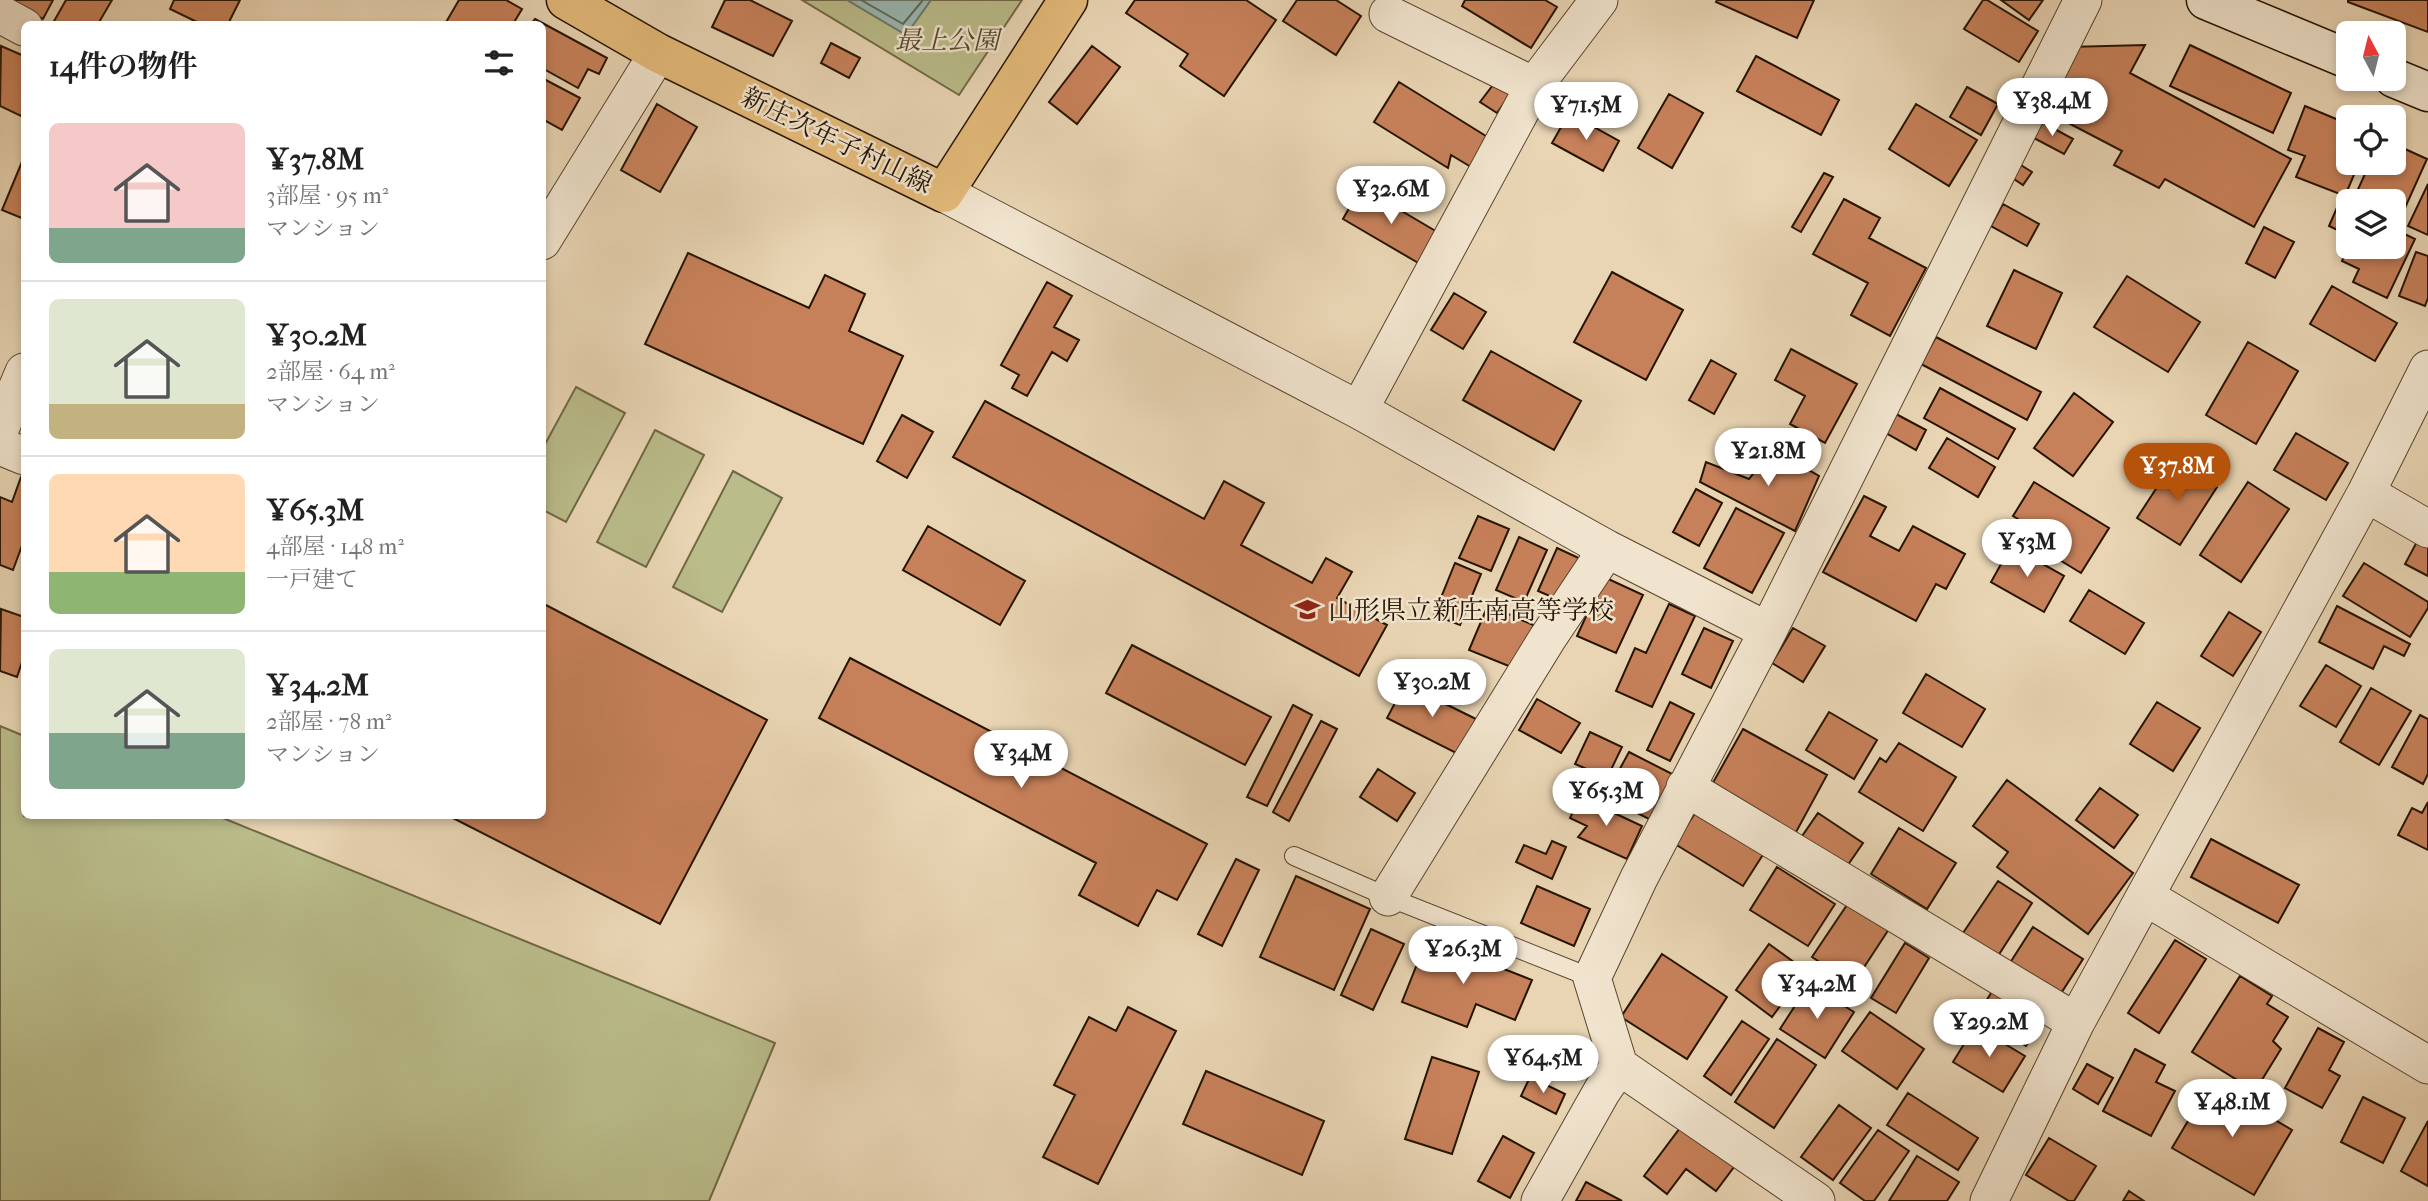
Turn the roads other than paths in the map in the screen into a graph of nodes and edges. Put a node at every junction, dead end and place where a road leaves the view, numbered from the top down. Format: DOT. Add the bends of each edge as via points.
graph roads {
  1 [pos="566,0"];
  2 [pos="1068,0"];
  3 [pos="1599,0"];
  4 [pos="2083,0"];
  5 [pos="2206,0"];
  6 [pos="0,14"];
  7 [pos="1388,14"];
  8 [pos="21,25"];
  9 [pos="658,53"];
  10 [pos="2336,54"];
  11 [pos="2406,83"];
  12 [pos="1534,86"];
  13 [pos="2428,92"];
  14 [pos="944,192"];
  15 [pos="546,235"];
  16 [pos="2428,369"];
  17 [pos="21,379"];
  18 [pos="1359,410"];
  19 [pos="0,429"];
  20 [pos="0,446"];
  21 [pos="21,455"];
  22 [pos="2365,493"];
  23 [pos="2428,529"];
  24 [pos="1607,549"];
  25 [pos="1768,631"];
  26 [pos="1685,788"];
  27 [pos="1294,856"];
  28 [pos="1388,897"];
  29 [pos="2146,897"];
  30 [pos="1592,978"];
  31 [pos="2076,1022"];
  32 [pos="2428,1065"];
  33 [pos="1619,1066"];
  34 [pos="1540,1201"];
  35 [pos="1816,1201"];
  36 [pos="1989,1201"];
  1 -- 9 [label="main road, 新庄次年子村山線"];
  2 -- 14 [label="main road, 新庄次年子村山線"];
  3 -- 12 [label="street"];
  4 -- 25 [label="street"];
  5 -- 10 [label="street"];
  6 -- 8 [label="street"];
  7 -- 12 [label="street"];
  9 -- 14 [label="main road, 新庄次年子村山線"];
  9 -- 15 [label="street"];
  11 -- 13 [label="street"];
  12 -- 18 [label="street"];
  14 -- 18 [label="street"];
  16 -- 22 [label="street"];
  17 -- 19 [label="street"];
  18 -- 24 [label="street"];
  20 -- 21 [label="street"];
  22 -- 23 [label="street"];
  22 -- 29 [label="street"];
  24 -- 25 [label="street"];
  24 -- 28 [label="street"];
  25 -- 26 [label="street"];
  26 -- 30 [label="street"];
  26 -- 31 [label="street"];
  27 -- 28 [label="lane"];
  28 -- 30 [label="lane"];
  29 -- 31 [label="street"];
  29 -- 32 [label="street"];
  30 -- 33 [label="street"];
  31 -- 36 [label="street"];
  33 -- 34 [label="street"];
  33 -- 35 [label="street"];
}
